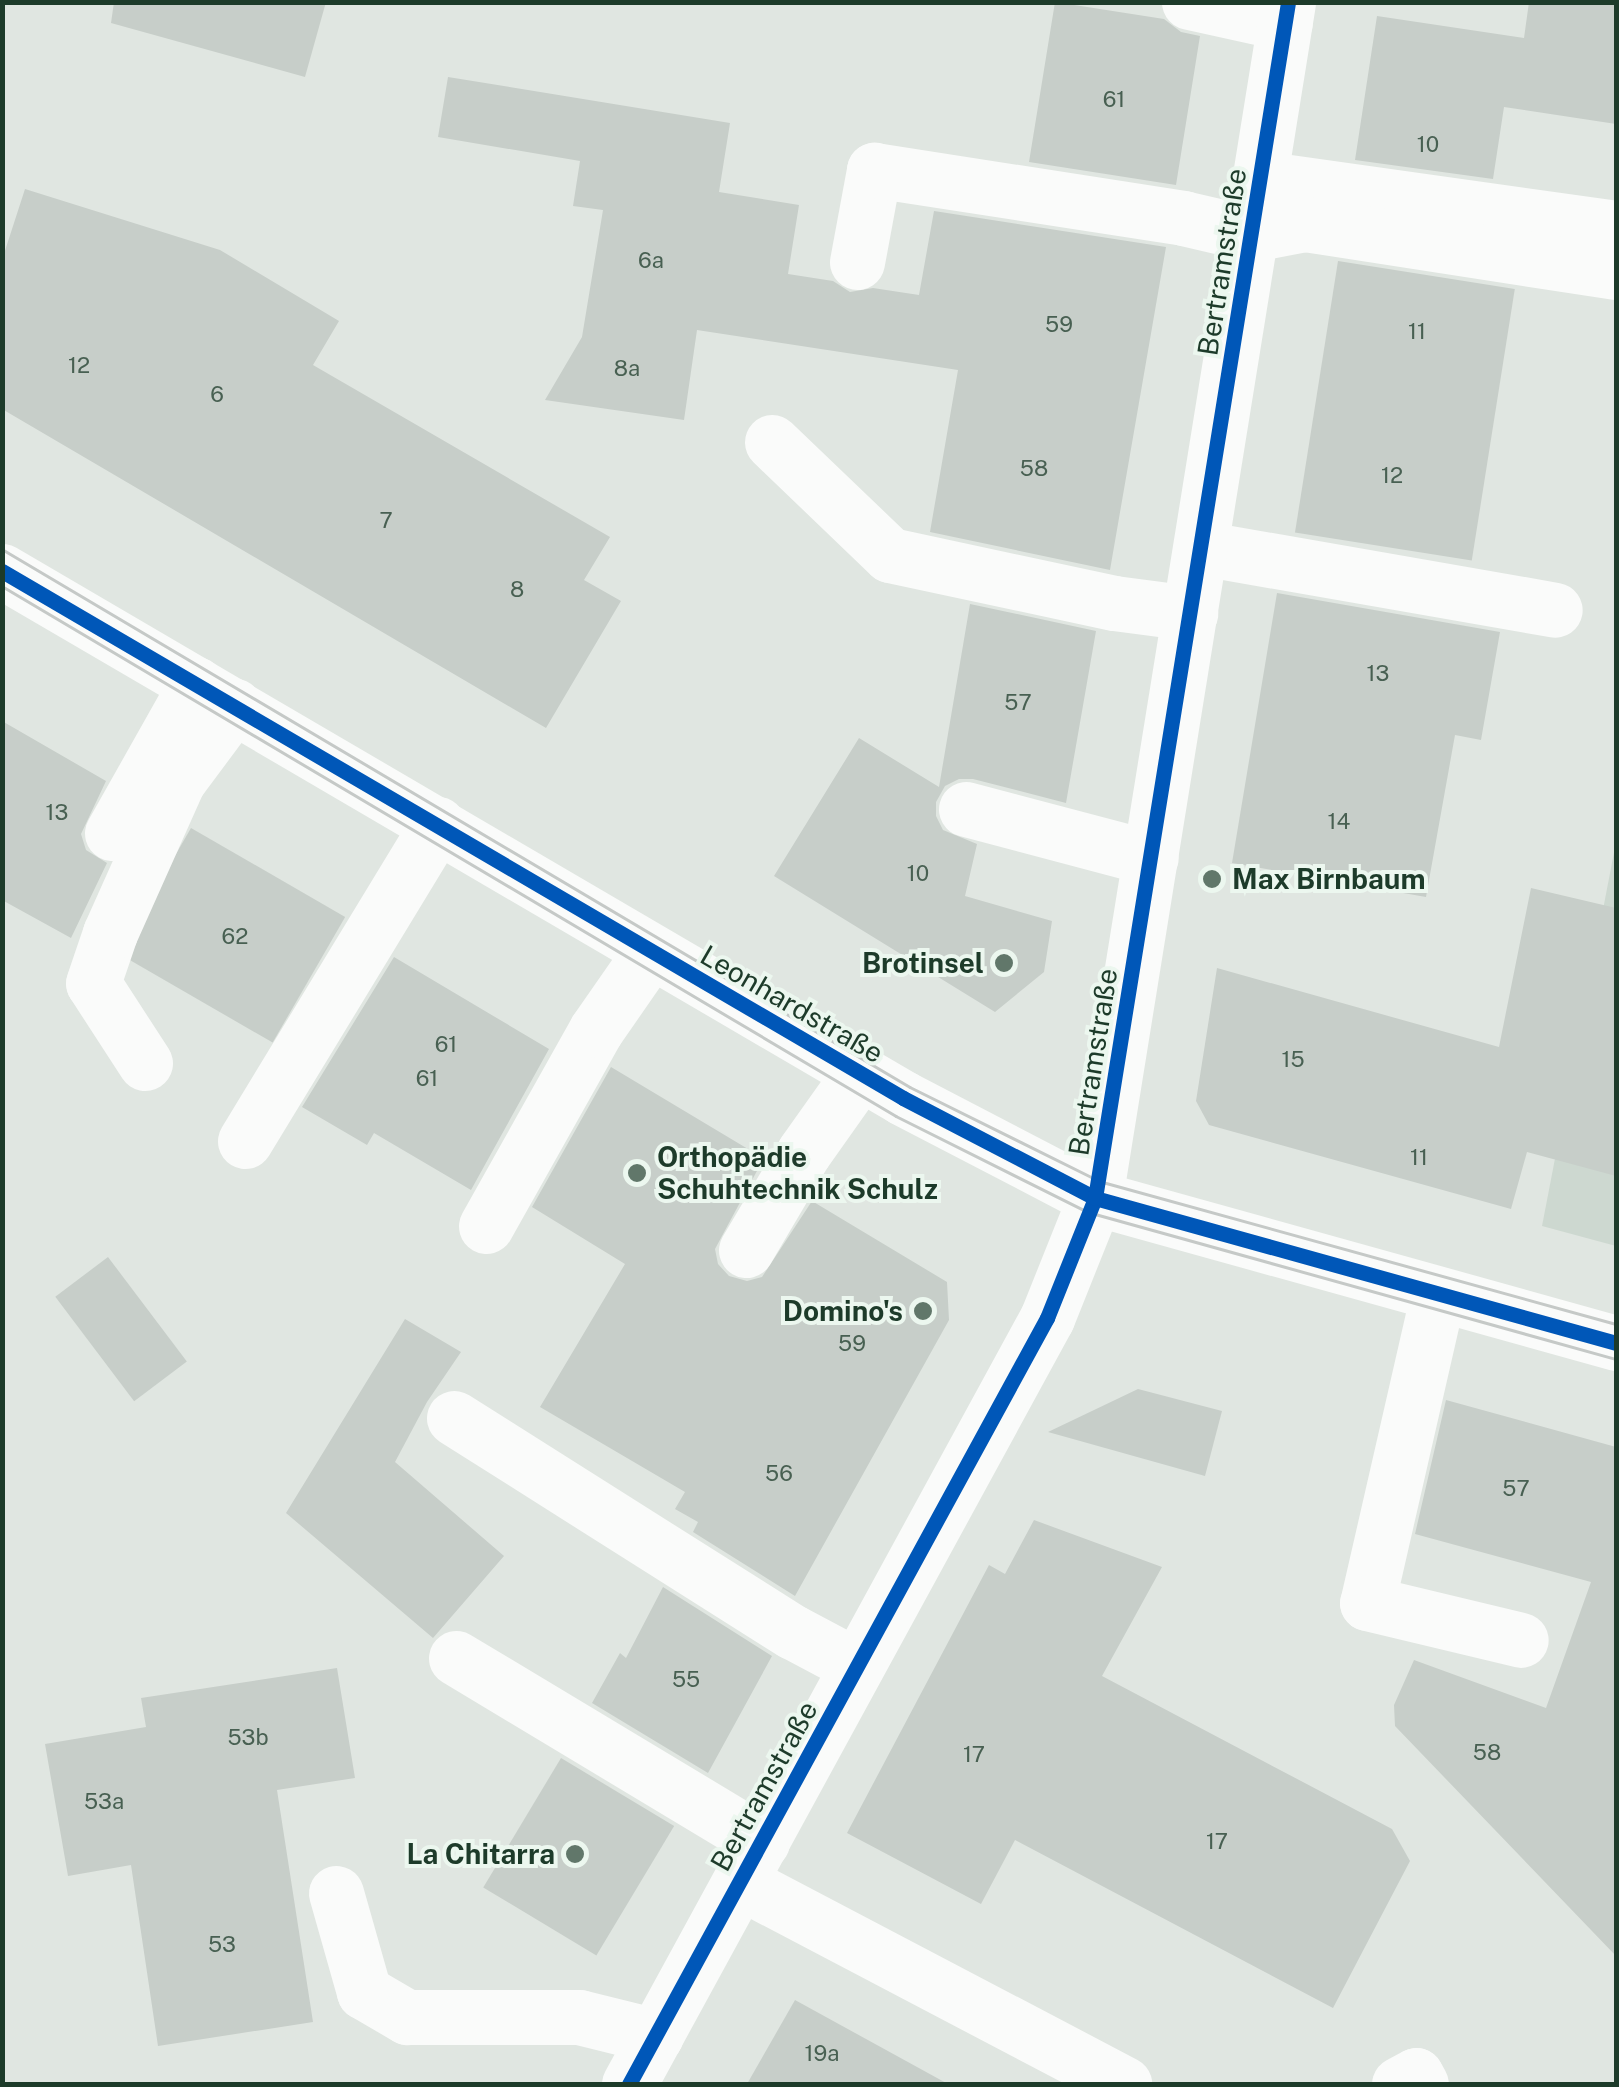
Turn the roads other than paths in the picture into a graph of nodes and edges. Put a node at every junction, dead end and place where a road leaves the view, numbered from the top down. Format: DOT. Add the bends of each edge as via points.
graph roads {
  1 [pos="1189,2"];
  2 [pos="1287,12"];
  3 [pos="1260,178"];
  4 [pos="1616,228"];
  5 [pos="1252,234"];
  6 [pos="857,262"];
  7 [pos="1616,272"];
  8 [pos="772,442"];
  9 [pos="1201,548"];
  10 [pos="2,571"];
  11 [pos="1555,610"];
  12 [pos="1190,613"];
  13 [pos="215,695"];
  14 [pos="966,809"];
  15 [pos="438,824"];
  16 [pos="112,833"];
  17 [pos="1151,858"];
  18 [pos="651,951"];
  19 [pos="145,1064"];
  20 [pos="860,1073"];
  21 [pos="246,1141"];
  22 [pos="1095,1198"];
  23 [pos="486,1226"];
  24 [pos="746,1250"];
  25 [pos="1438,1294"];
  26 [pos="1616,1343"];
  27 [pos="454,1418"];
  28 [pos="1521,1640"];
  29 [pos="456,1658"];
  30 [pos="857,1666"];
  31 [pos="751,1862"];
  32 [pos="336,1893"];
  33 [pos="656,2036"];
  34 [pos="629,2084"];
  35 [pos="1124,2084"];
  36 [pos="1399,2084"];
  37 [pos="1421,2084"];
  1 -- 2 [label="street"];
  2 -- 3 [label="street, Bertramstraße"];
  3 -- 4 [label="street"];
  3 -- 5 [label="street, Bertramstraße"];
  5 -- 6 [label="street" via="874,170"];
  5 -- 7 [label="street" via="1306,224"];
  5 -- 9 [label="street, Bertramstraße"];
  8 -- 12 [label="street" via="890,555 1114,604"];
  9 -- 11 [label="street"];
  9 -- 12 [label="street, Bertramstraße"];
  10 -- 13 [label="street, Leonhardstraße"];
  12 -- 17 [label="street, Bertramstraße"];
  13 -- 15 [label="street, Leonhardstraße"];
  13 -- 16 [label="street"];
  13 -- 19 [label="street" via="93,983"];
  14 -- 17 [label="street"];
  15 -- 18 [label="street, Leonhardstraße"];
  15 -- 21 [label="street"];
  17 -- 22 [label="street, Bertramstraße"];
  18 -- 20 [label="street, Leonhardstraße"];
  18 -- 23 [label="street" via="596,1030"];
  20 -- 22 [label="street, Leonhardstraße"];
  20 -- 24 [label="street"];
  22 -- 25 [label="street, Leonhardstraße"];
  22 -- 30 [label="street, Bertramstraße" via="1047,1318"];
  25 -- 26 [label="street, Leonhardstraße"];
  25 -- 28 [label="street" via="1367,1602"];
  27 -- 30 [label="street"];
  29 -- 31 [label="street"];
  30 -- 31 [label="street, Bertramstraße"];
  31 -- 33 [label="street, Bertramstraße"];
  31 -- 35 [label="street"];
  32 -- 33 [label="street" via="364,1992 408,2017 579,2017"];
  33 -- 34 [label="street, Bertramstraße"];
  36 -- 37 [label="street" via="1416,2075"];
}
